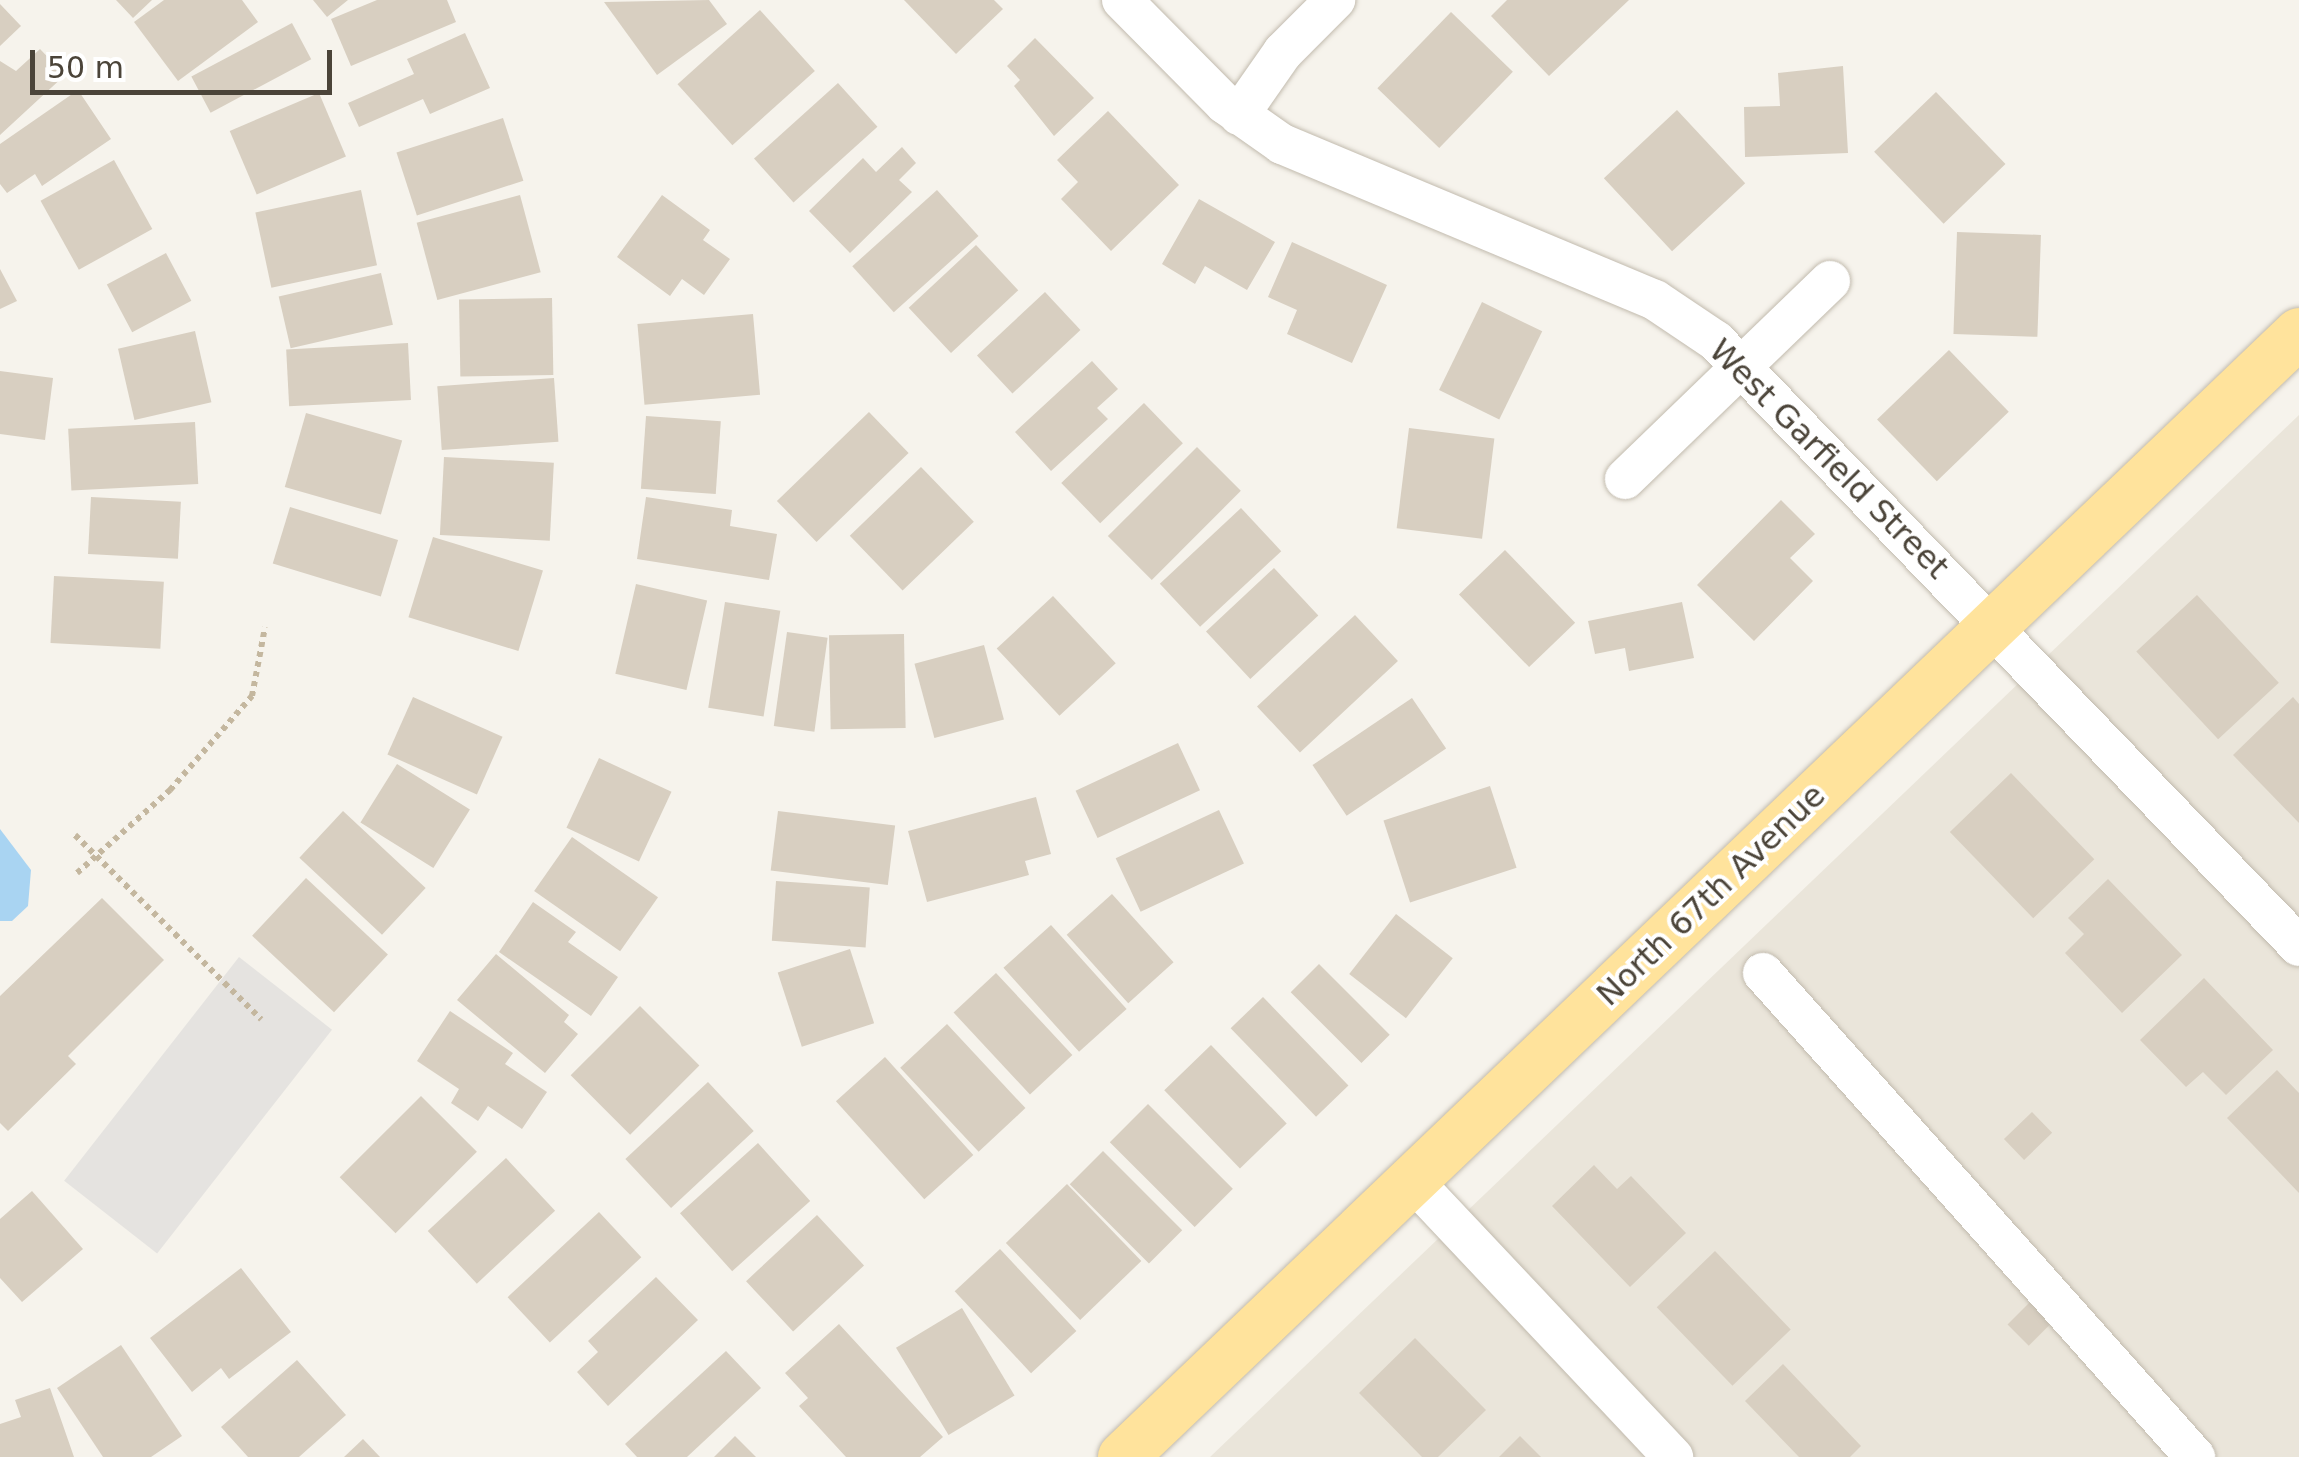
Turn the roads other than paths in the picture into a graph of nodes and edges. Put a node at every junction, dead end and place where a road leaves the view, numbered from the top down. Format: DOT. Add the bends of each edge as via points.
graph roads {
  1 [pos="1122,0"];
  2 [pos="1334,0"];
  3 [pos="1239,115"];
  4 [pos="1830,282"];
  5 [pos="2299,333"];
  6 [pos="1742,366"];
  7 [pos="1626,478"];
  8 [pos="1992,626"];
  9 [pos="2299,946"];
  10 [pos="1763,974"];
  11 [pos="1412,1180"];
  12 [pos="1123,1457"];
  13 [pos="1673,1457"];
  14 [pos="2195,1457"];
  1 -- 3 [label="street, West Garfield Street"];
  2 -- 3 [label="street" via="1283,52"];
  3 -- 6 [label="street, West Garfield Street" via="1314,159 1655,300"];
  4 -- 6 [label="street"];
  5 -- 8 [label="main road, North 67th Avenue"];
  6 -- 7 [label="street"];
  6 -- 8 [label="street, West Garfield Street"];
  8 -- 9 [label="street, West Garfield Street"];
  8 -- 11 [label="main road, North 67th Avenue"];
  10 -- 14 [label="street"];
  11 -- 12 [label="main road, North 67th Avenue"];
  11 -- 13 [label="street"];
}
